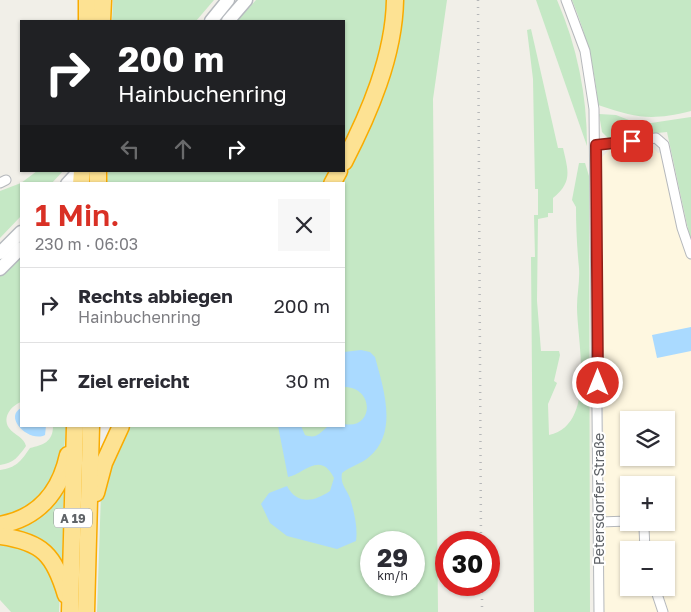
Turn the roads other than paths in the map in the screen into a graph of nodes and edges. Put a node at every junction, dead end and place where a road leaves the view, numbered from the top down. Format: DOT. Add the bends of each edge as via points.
graph roads {
  1 [pos="87,0"];
  2 [pos="103,0"];
  3 [pos="228,0"];
  4 [pos="246,0"];
  5 [pos="395,0"];
  6 [pos="566,0"];
  7 [pos="87,20"];
  8 [pos="102,20"];
  9 [pos="212,20"];
  10 [pos="229,20"];
  11 [pos="596,145"];
  12 [pos="345,160"];
  13 [pos="79,172"];
  14 [pos="93,172"];
  15 [pos="69,182"];
  16 [pos="84,182"];
  17 [pos="20,233"];
  18 [pos="20,249"];
  19 [pos="0,253"];
  20 [pos="691,254"];
  21 [pos="0,269"];
  22 [pos="75,427"];
  23 [pos="75,427"];
  24 [pos="91,427"];
  25 [pos="121,427"];
  26 [pos="620,521"];
  27 [pos="599,522"];
  28 [pos="0,525"];
  29 [pos="0,536"];
  30 [pos="88,536"];
  31 [pos="658,596"];
  32 [pos="75,611"];
  33 [pos="599,612"];
  34 [pos="663,612"];
  1 -- 7 [label="highway"];
  2 -- 8 [label="highway"];
  3 -- 9 [label="main road"];
  4 -- 10 [label="main road"];
  5 -- 12 [label="highway" via="388,51"];
  6 -- 11 [label="street, Petersdorfer Straße" via="585,51"];
  11 -- 20 [label="street" via="660,140 664,145"];
  11 -- 27 [label="street, Petersdorfer Straße"];
  13 -- 15 [label="main road"];
  14 -- 16 [label="main road"];
  17 -- 19 [label="main road"];
  18 -- 21 [label="main road"];
  22 -- 28 [label="highway" via="63,476 53,494 27,516"];
  23 -- 32 [label="highway, A 19"];
  24 -- 30 [label="highway, A 19"];
  25 -- 30 [label="highway" via="104,463"];
  26 -- 27 [label="street"];
  27 -- 33 [label="street, Petersdorfer Straße"];
  29 -- 32 [label="highway" via="23,539 47,554 60,574"];
  30 -- 32 [label="highway, A 19"];
  31 -- 34 [label="street"];
}
